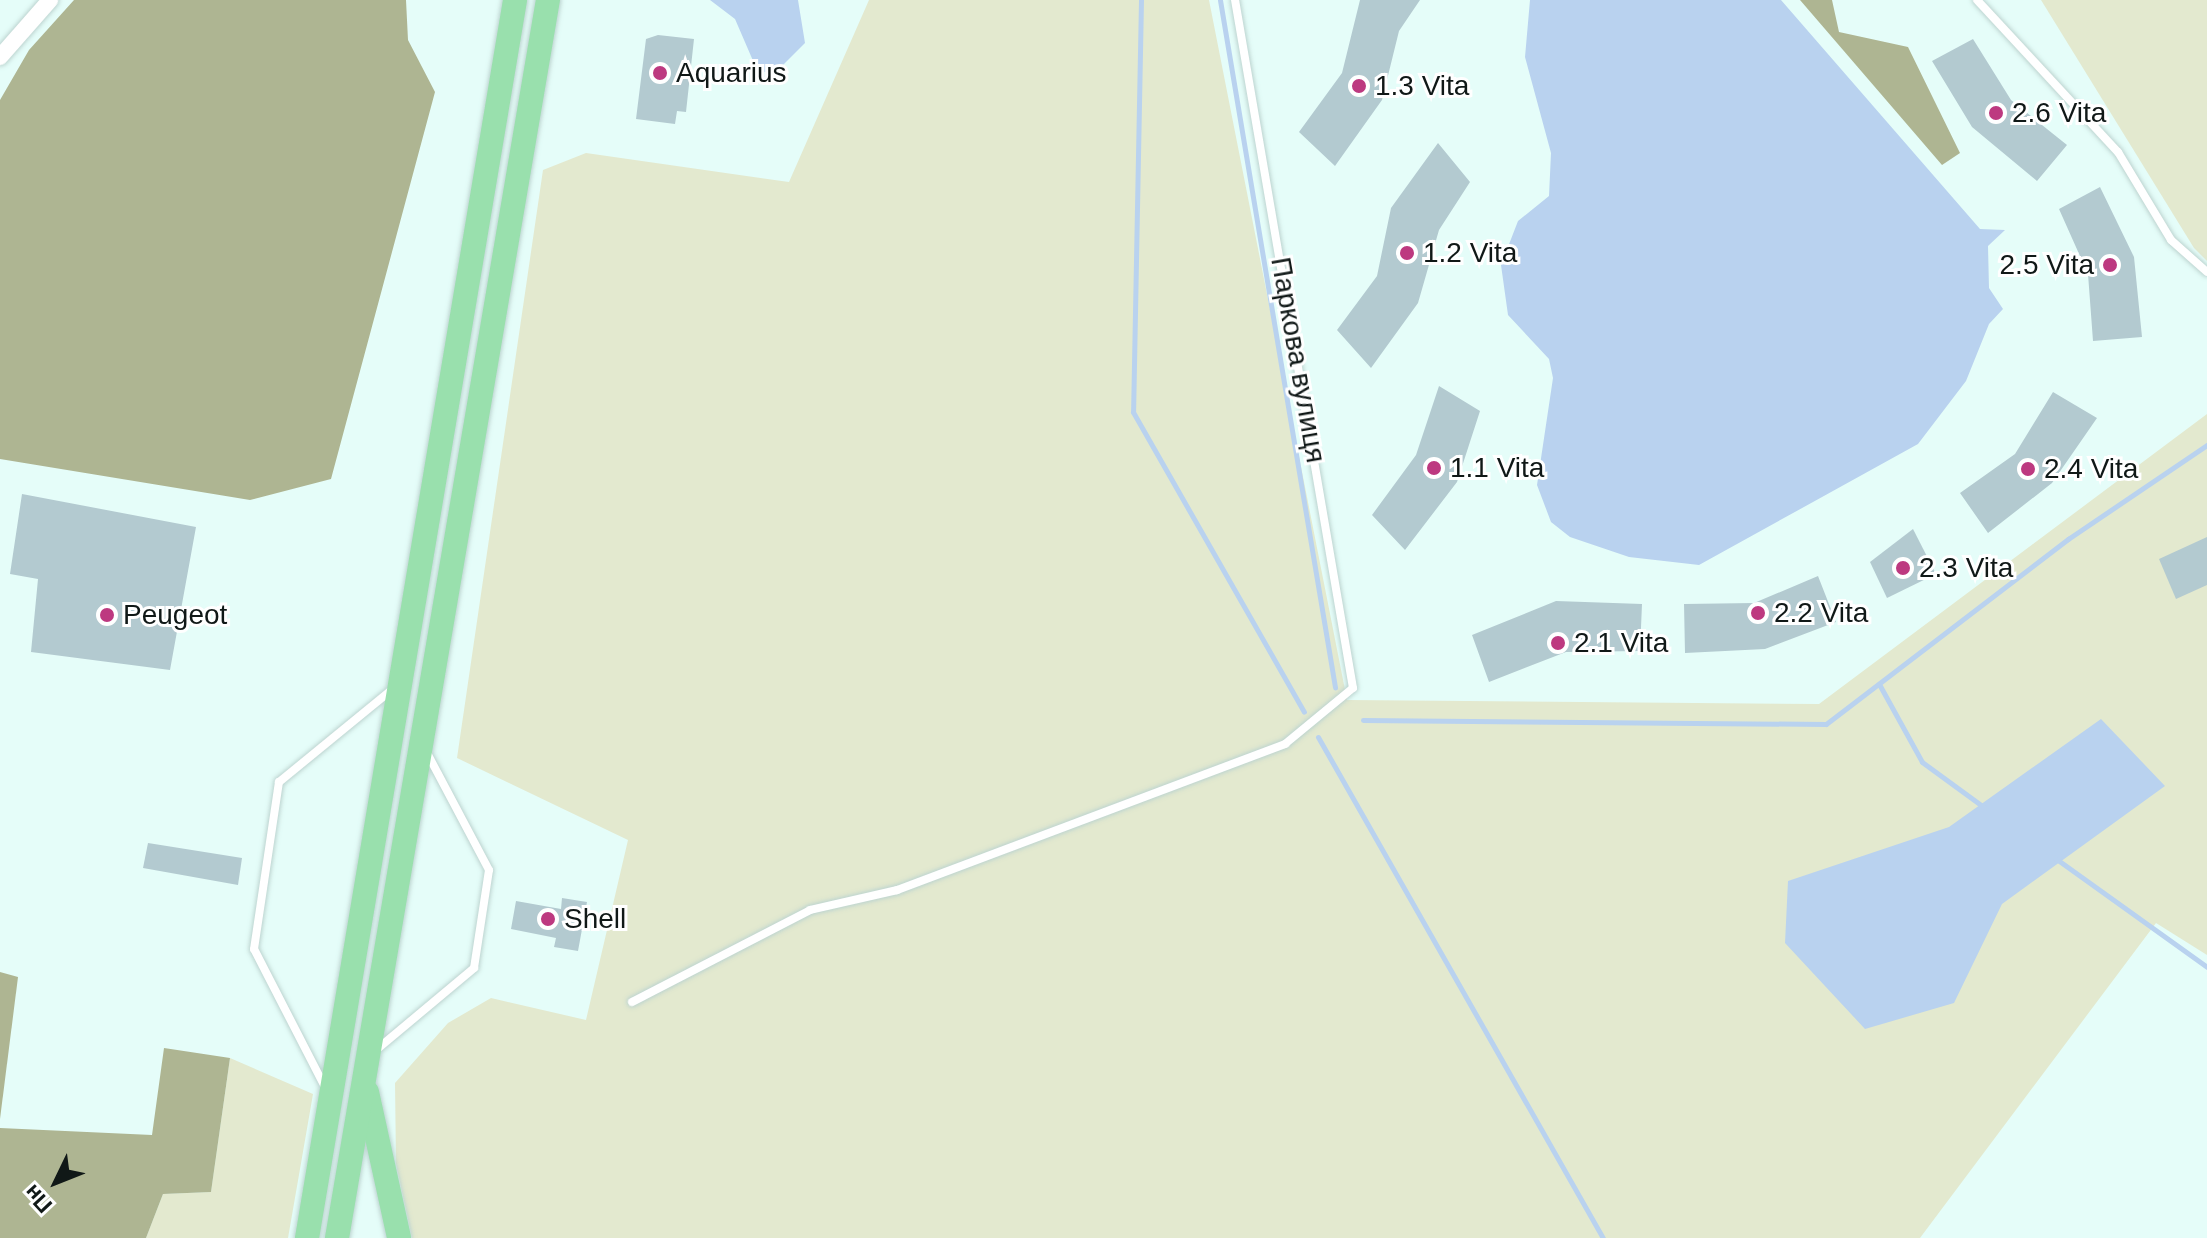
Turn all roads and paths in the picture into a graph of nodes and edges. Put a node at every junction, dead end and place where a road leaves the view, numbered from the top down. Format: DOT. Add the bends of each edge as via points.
graph roads {
  1 [pos="50,0"];
  2 [pos="515,0"];
  3 [pos="548,0"];
  4 [pos="1235,0"];
  5 [pos="1977,0"];
  6 [pos="0,57"];
  7 [pos="2207,272"];
  8 [pos="404,680"];
  9 [pos="420,741"];
  10 [pos="632,1002"];
  11 [pos="365,1067"];
  12 [pos="332,1102"];
  13 [pos="307,1238"];
  14 [pos="337,1238"];
  15 [pos="399,1238"];
  1 -- 6 [label="street"];
  2 -- 8 [label="main road"];
  3 -- 9 [label="main road"];
  4 -- 10 [label="lane, Паркова вулиця" via="1353,688 1330,711 1255,755 897,890 810,910"];
  5 -- 7 [label="lane" via="2109,141 2171,240"];
  8 -- 12 [label="main road"];
  8 -- 12 [label="lane" via="279,782 254,949"];
  9 -- 11 [label="main road"];
  9 -- 11 [label="lane" via="489,870 474,968"];
  11 -- 14 [label="main road"];
  11 -- 15 [label="main road"];
  12 -- 13 [label="main road"];
}
